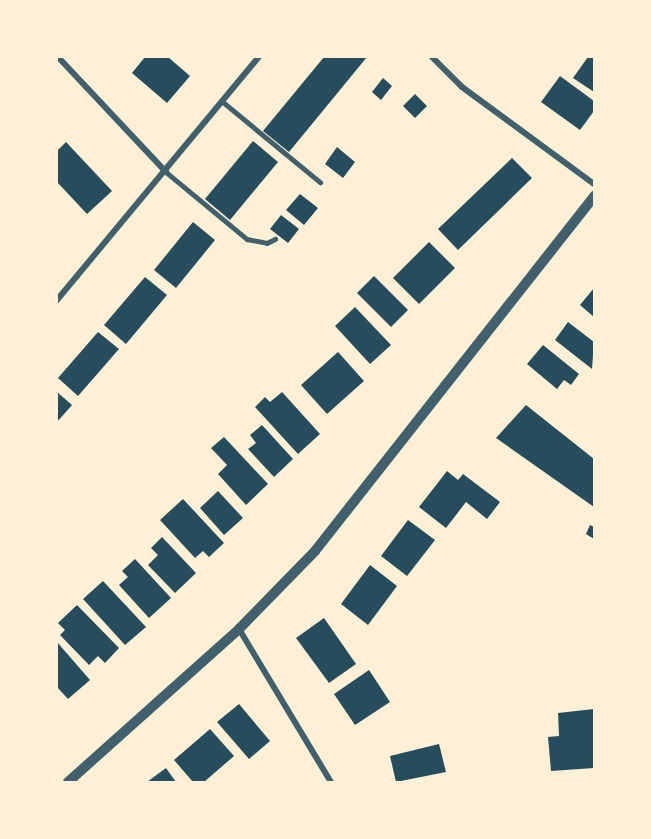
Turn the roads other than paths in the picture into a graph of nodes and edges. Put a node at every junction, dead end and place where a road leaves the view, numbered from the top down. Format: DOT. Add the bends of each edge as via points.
graph roads {
  1 [pos="58,57"];
  2 [pos="259,57"];
  3 [pos="432,57"];
  4 [pos="223,102"];
  5 [pos="166,172"];
  6 [pos="320,182"];
  7 [pos="594,184"];
  8 [pos="594,196"];
  9 [pos="275,239"];
  10 [pos="57,300"];
  11 [pos="239,629"];
  12 [pos="68,782"];
  13 [pos="331,782"];
  1 -- 5 [label="street"];
  2 -- 4 [label="street"];
  3 -- 7 [label="street" via="462,87"];
  4 -- 5 [label="street"];
  4 -- 6 [label="lane"];
  5 -- 9 [label="lane" via="247,239 267,243"];
  5 -- 10 [label="street"];
  8 -- 11 [label="street" via="315,551"];
  11 -- 12 [label="street"];
  11 -- 13 [label="street"];
}
